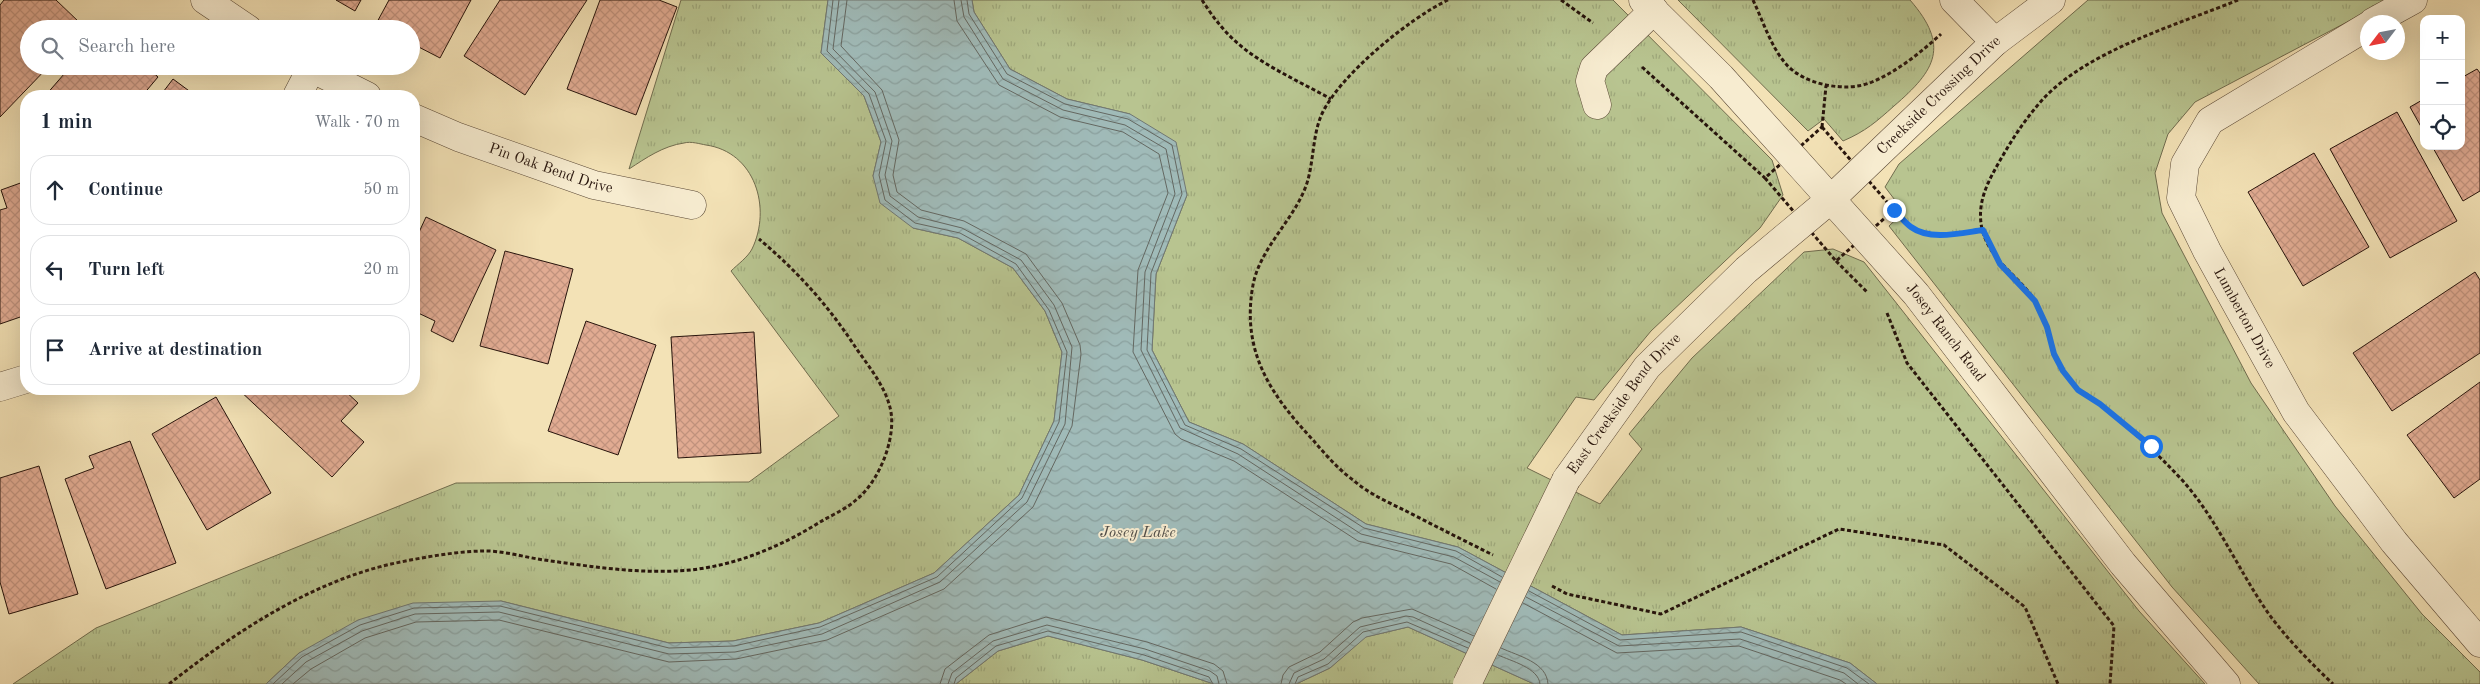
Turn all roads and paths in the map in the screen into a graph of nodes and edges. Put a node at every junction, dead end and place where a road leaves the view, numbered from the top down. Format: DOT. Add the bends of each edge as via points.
graph roads {
  1 [pos="205,0"];
  2 [pos="1202,0"];
  3 [pos="1448,0"];
  4 [pos="1561,0"];
  5 [pos="1753,0"];
  6 [pos="2051,0"];
  7 [pos="2238,0"];
  8 [pos="2413,0"];
  9 [pos="1648,5"];
  10 [pos="1959,6"];
  11 [pos="2386,15"];
  12 [pos="235,20"];
  13 [pos="2360,31"];
  14 [pos="1995,42"];
  15 [pos="1618,45"];
  16 [pos="306,75"];
  17 [pos="324,75"];
  18 [pos="1826,86"];
  19 [pos="300,90"];
  20 [pos="355,90"];
  21 [pos="1331,99"];
  22 [pos="1597,106"];
  23 [pos="420,121"];
  24 [pos="1822,127"];
  25 [pos="1764,178"];
  26 [pos="1831,199"];
  27 [pos="692,205"];
  28 [pos="1894,210"];
  29 [pos="1983,230"];
  30 [pos="758,239"];
  31 [pos="1836,261"];
  32 [pos="1874,299"];
  33 [pos="1886,312"];
  34 [pos="20,381"];
  35 [pos="0,387"];
  36 [pos="1498,558"];
  37 [pos="1550,585"];
  38 [pos="2480,643"];
  39 [pos="169,684"];
  40 [pos="1467,684"];
  41 [pos="2058,684"];
  42 [pos="2110,684"];
  43 [pos="2226,684"];
  44 [pos="2333,684"];
  1 -- 12 [label="street"];
  2 -- 21 [label="path" via="1234,40"];
  3 -- 21 [label="path" via="1428,10 1349,76"];
  4 -- 15 [label="path" via="1585,15"];
  5 -- 18 [label="path" via="1786,64 1796,73"];
  6 -- 14 [label="street, Creekside Crossing Drive"];
  7 -- 29 [label="path" via="2101,56 2044,98 2018,130 1988,182 1980,204"];
  8 -- 11 [label="street"];
  9 -- 15 [label="street"];
  9 -- 26 [label="street, Josey Ranch Road" via="1721,76"];
  10 -- 14 [label="street"];
  10 -- 18 [label="path" via="1921,53 1870,83"];
  13 -- 38 [label="street, Lumberton Drive" via="2210,121 2185,164 2181,198 2296,412 2394,542"];
  14 -- 26 [label="street, Creekside Crossing Drive"];
  15 -- 22 [label="street" via="1594,68 1590,81"];
  15 -- 25 [label="path"];
  16 -- 19 [label="street"];
  17 -- 20 [label="street"];
  18 -- 24 [label="path"];
  21 -- 36 [label="path" via="1315,136 1306,184 1284,227 1266,251 1253,284 1249,317 1257,360 1275,394 1303,430 1353,481"];
  23 -- 27 [label="street, Pin Oak Bend Drive" via="594,185"];
  26 -- 40 [label="street, East Creekside Bend Drive, bridge" via="1746,270 1647,367 1566,480"];
  26 -- 43 [label="street, Josey Ranch Road" via="1916,294 2123,564"];
  28 -- 29 [label="path" via="1922,233"];
  29 -- 44 [label="path" via="2000,264 2035,301 2047,327 2054,354 2078,390 2151,446 2188,487 2271,617 2304,658"];
  30 -- 39 [label="path" via="792,267 834,315 875,376 890,405 888,452 858,499 812,528 749,558 677,571 626,570 482,551 390,564 342,579 279,609 208,653"];
  31 -- 32 [label="path"];
  33 -- 42 [label="path" via="1907,363 2114,626"];
  34 -- 35 [label="street"];
  37 -- 41 [label="path" via="1567,594 1661,614 1839,529 1944,545 2025,607"];
}
